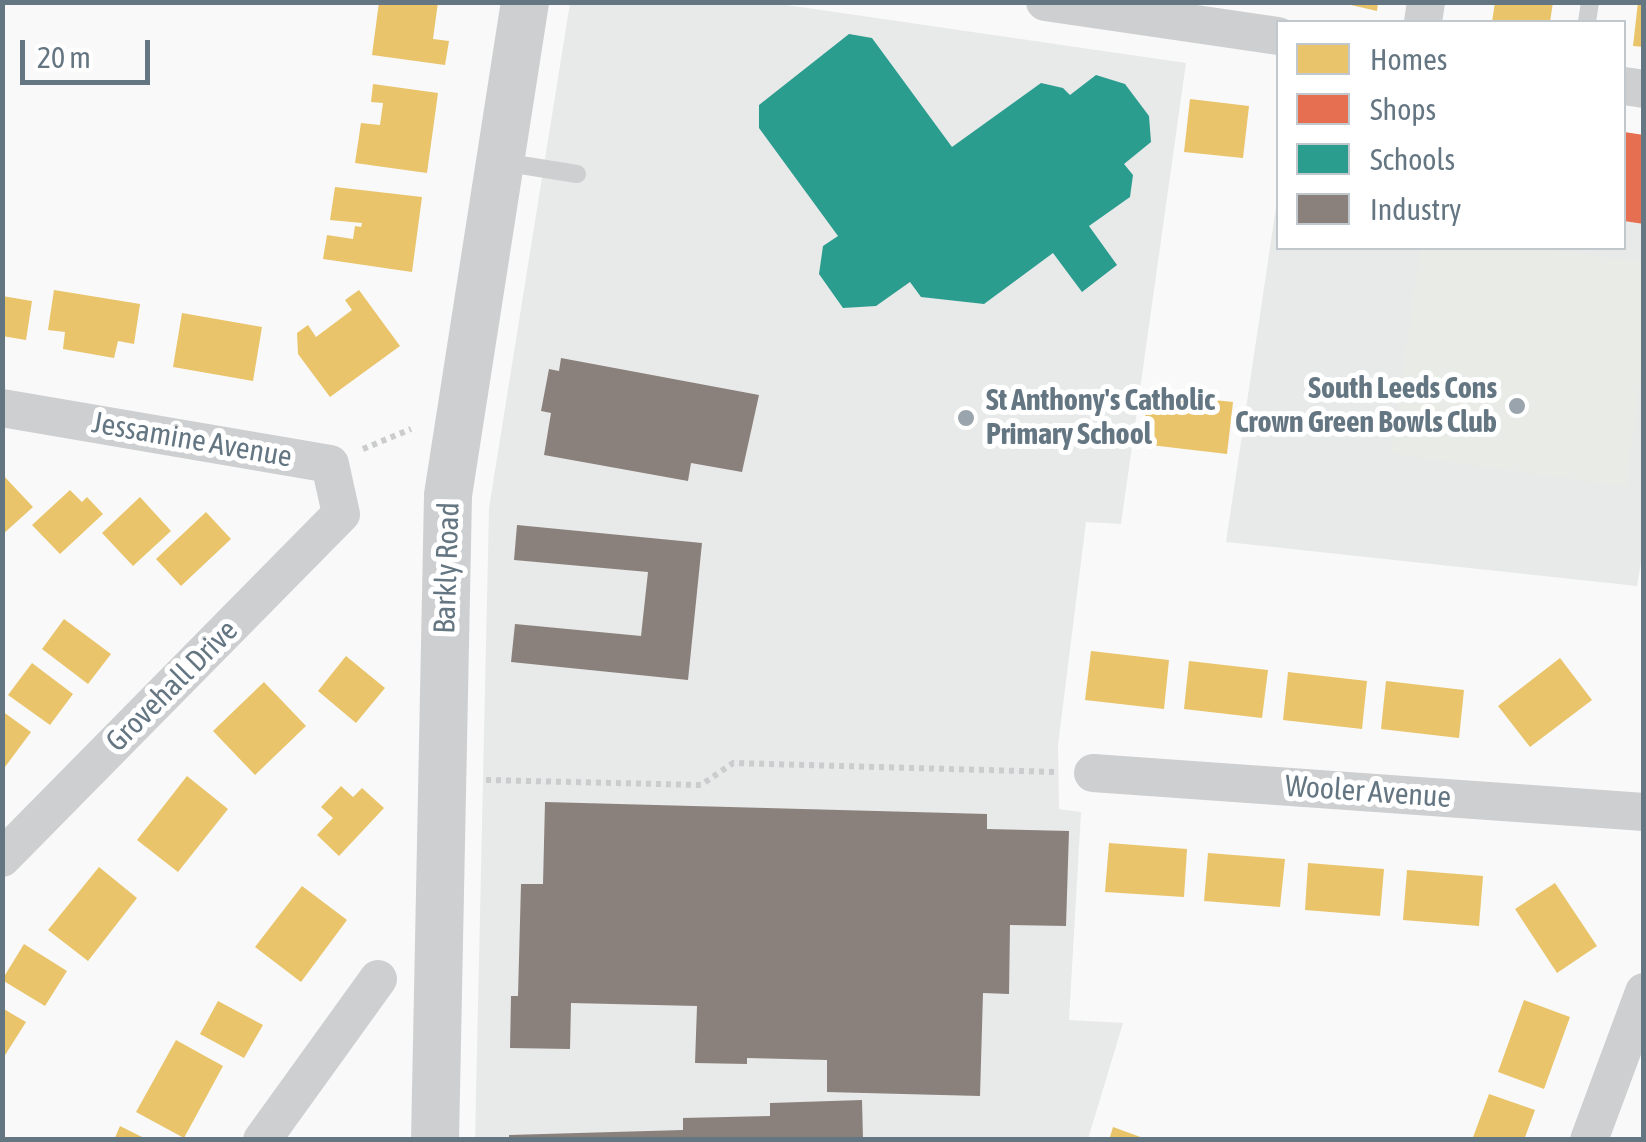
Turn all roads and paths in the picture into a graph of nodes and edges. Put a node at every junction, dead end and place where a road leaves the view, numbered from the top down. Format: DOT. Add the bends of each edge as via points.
graph roads {
  1 [pos="526,2"];
  2 [pos="1049,3"];
  3 [pos="1226,16"];
  4 [pos="1276,35"];
  5 [pos="501,162"];
  6 [pos="577,174"];
  7 [pos="462,407"];
  8 [pos="2,408"];
  9 [pos="330,464"];
  10 [pos="341,514"];
  11 [pos="1093,773"];
  12 [pos="443,779"];
  13 [pos="1642,800"];
  14 [pos="2,858"];
  15 [pos="378,979"];
  16 [pos="1644,992"];
  17 [pos="262,1140"];
  18 [pos="435,1140"];
  19 [pos="1589,1140"];
  1 -- 5 [label="street, Barkly Road"];
  2 -- 3 [label="street"];
  3 -- 4 [label="street"];
  5 -- 6 [label="lane"];
  5 -- 7 [label="street, Barkly Road"];
  7 -- 9 [label="path"];
  7 -- 12 [label="street, Barkly Road" via="448,496"];
  8 -- 9 [label="street, Jessamine Avenue"];
  9 -- 10 [label="street, Jessamine Avenue"];
  10 -- 14 [label="street, Grovehall Drive"];
  11 -- 12 [label="path" via="733,763 702,785"];
  11 -- 13 [label="street, Wooler Avenue"];
  12 -- 18 [label="street, Barkly Road"];
  15 -- 17 [label="street"];
  16 -- 19 [label="street"];
}
